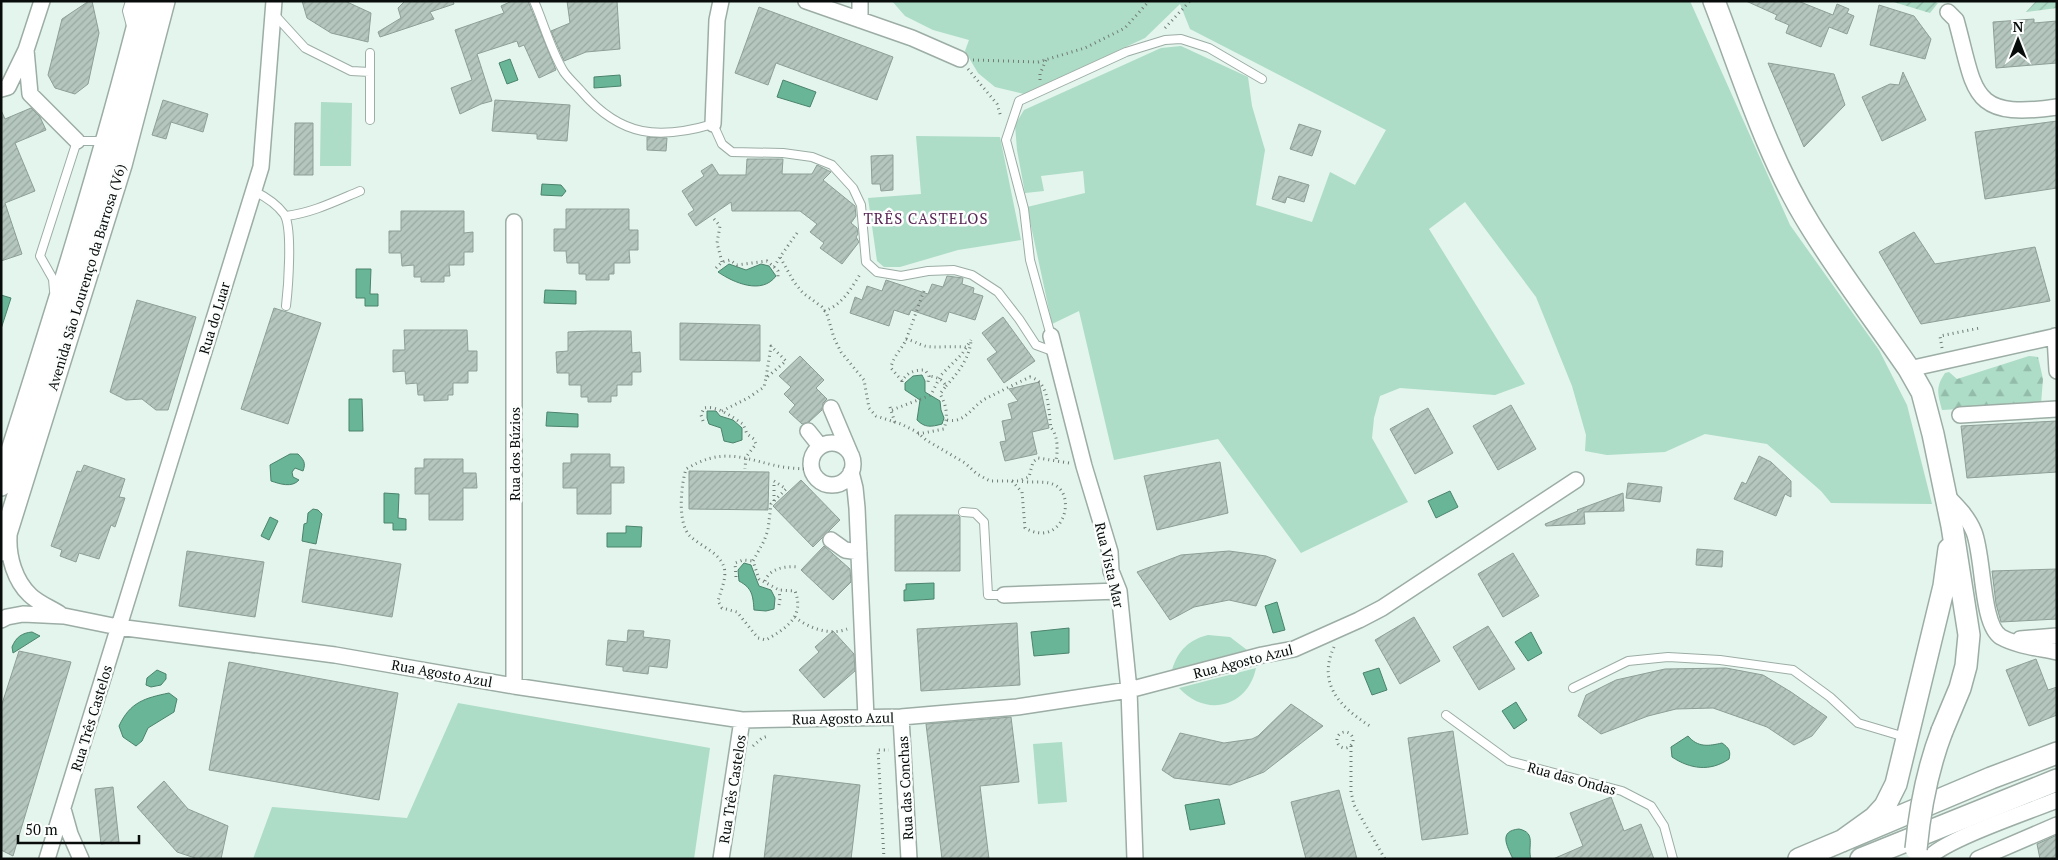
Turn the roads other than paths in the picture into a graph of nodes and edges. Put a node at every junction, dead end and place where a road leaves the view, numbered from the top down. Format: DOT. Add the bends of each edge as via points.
graph roads {
  1 [pos="42,1"];
  2 [pos="130,1"];
  3 [pos="144,1"];
  4 [pos="164,1"];
  5 [pos="534,1"];
  6 [pos="721,1"];
  7 [pos="806,1"];
  8 [pos="860,1"];
  9 [pos="1714,1"];
  10 [pos="273,7"];
  11 [pos="1948,12"];
  12 [pos="860,20"];
  13 [pos="134,40"];
  14 [pos="26,50"];
  15 [pos="370,53"];
  16 [pos="960,59"];
  17 [pos="370,72"];
  18 [pos="1262,79"];
  19 [pos="5,88"];
  20 [pos="30,94"];
  21 [pos="2057,107"];
  22 [pos="370,120"];
  23 [pos="713,124"];
  24 [pos="111,129"];
  25 [pos="77,141"];
  26 [pos="254,191"];
  27 [pos="360,191"];
  28 [pos="286,216"];
  29 [pos="514,222"];
  30 [pos="286,306"];
  31 [pos="56,309"];
  32 [pos="1051,336"];
  33 [pos="2056,336"];
  34 [pos="1055,352"];
  35 [pos="1909,369"];
  36 [pos="2057,371"];
  37 [pos="831,408"];
  38 [pos="2057,409"];
  39 [pos="1960,415"];
  40 [pos="808,431"];
  41 [pos="820,446"];
  42 [pos="850,454"];
  43 [pos="851,472"];
  44 [pos="1576,480"];
  45 [pos="1,485"];
  46 [pos="1945,494"];
  47 [pos="963,512"];
  48 [pos="10,523"];
  49 [pos="1952,526"];
  50 [pos="831,540"];
  51 [pos="1,550"];
  52 [pos="859,552"];
  53 [pos="1119,591"];
  54 [pos="1004,595"];
  55 [pos="64,616"];
  56 [pos="1,620"];
  57 [pos="118,628"];
  58 [pos="2057,636"];
  59 [pos="2008,640"];
  60 [pos="2057,652"];
  61 [pos="514,686"];
  62 [pos="1573,688"];
  63 [pos="1129,690"];
  64 [pos="866,711"];
  65 [pos="1446,715"];
  66 [pos="901,717"];
  67 [pos="742,720"];
  68 [pos="1907,738"];
  69 [pos="2057,753"];
  70 [pos="2057,780"];
  71 [pos="2057,800"];
  72 [pos="63,809"];
  73 [pos="2057,825"];
  74 [pos="1842,841"];
  75 [pos="1920,856"];
  76 [pos="47,859"];
  77 [pos="81,859"];
  78 [pos="721,859"];
  79 [pos="909,859"];
  80 [pos="1135,859"];
  81 [pos="1673,859"];
  82 [pos="1799,859"];
  83 [pos="1861,859"];
  84 [pos="1978,859"];
  1 -- 14 [label="street"];
  2 -- 13 [label="lane" via="127,11"];
  3 -- 13 [label="main road, Avenida São Lourenço da Barrosa (V6)"];
  4 -- 48 [label="main road, Avenida São Lourenço da Barrosa (V6)" via="121,166"];
  5 -- 23 [label="lane" via="564,72 591,102 624,126 660,134 686,132"];
  6 -- 23 [label="street" via="717,20"];
  7 -- 12 [label="street"];
  8 -- 12 [label="street"];
  9 -- 35 [label="main road" via="1774,157 1792,192 1810,225"];
  10 -- 17 [label="lane" via="305,48 350,71"];
  10 -- 26 [label="street, Rua do Luar" via="261,166"];
  11 -- 21 [label="street" via="1956,20 1974,88 1981,98 1995,108 2008,110"];
  12 -- 16 [label="street"];
  13 -- 24 [label="main road, Avenida São Lourenço da Barrosa (V6)"];
  14 -- 19 [label="street"];
  14 -- 20 [label="street"];
  15 -- 17 [label="lane"];
  17 -- 22 [label="lane"];
  18 -- 32 [label="lane" via="1209,48 1181,39 1164,40 1126,52 1019,100 1006,140 1024,209 1030,260"];
  19 -- 20 [label="street"];
  20 -- 25 [label="street"];
  23 -- 34 [label="lane" via="722,144 732,152 783,153 812,157 832,165 853,188 861,205 866,262 877,272 901,276 954,270 972,275 998,292 1036,345"];
  24 -- 25 [label="lane" via="98,141"];
  24 -- 31 [label="main road, Avenida São Lourenço da Barrosa (V6)"];
  25 -- 31 [label="lane" via="40,256 53,279"];
  26 -- 28 [label="lane" via="269,198"];
  26 -- 57 [label="street, Rua do Luar"];
  27 -- 28 [label="lane" via="331,204"];
  28 -- 30 [label="lane" via="290,274"];
  29 -- 61 [label="street, Rua dos Búzios"];
  31 -- 45 [label="main road, Avenida São Lourenço da Barrosa (V6)"];
  32 -- 34 [label="street, Rua Vista Mar"];
  33 -- 35 [label="street"];
  33 -- 36 [label="street"];
  34 -- 53 [label="street, Rua Vista Mar" via="1110,552 1111,572"];
  35 -- 46 [label="main road" via="1922,392"];
  37 -- 42 [label="street"];
  38 -- 39 [label="street"];
  40 -- 41 [label="street"];
  41 -- 42 [label="street" via="840,444"];
  41 -- 43 [label="street" via="812,456 812,469 819,480 831,484 845,480"];
  42 -- 43 [label="street"];
  43 -- 52 [label="street"];
  44 -- 63 [label="street, Rua Agosto Azul" via="1382,608 1334,632 1294,649"];
  46 -- 49 [label="main road"];
  46 -- 59 [label="street" via="1964,513 1974,532 1981,560 1986,613 1992,628"];
  47 -- 54 [label="lane" via="975,513 984,522 988,595"];
  48 -- 51 [label="main road, Avenida São Lourenço da Barrosa (V6)"];
  48 -- 55 [label="street, Rua Agosto Azul" via="8,552 19,582 30,596"];
  49 -- 68 [label="main road" via="1944,586"];
  49 -- 75 [label="main road, bridge" via="1969,635 1966,666 1929,765 1923,792"];
  50 -- 52 [label="street" via="845,550"];
  52 -- 64 [label="street"];
  53 -- 54 [label="street"];
  53 -- 63 [label="street, Rua Vista Mar"];
  55 -- 56 [label="street, Rua Agosto Azul" via="23,614"];
  55 -- 57 [label="street, Rua Agosto Azul"];
  57 -- 61 [label="street, Rua Agosto Azul" via="335,654"];
  57 -- 72 [label="street, Rua Três Castelos"];
  58 -- 59 [label="street"];
  59 -- 60 [label="street"];
  61 -- 67 [label="street, Rua Agosto Azul"];
  62 -- 68 [label="lane" via="1628,661 1668,657 1793,670 1830,697 1858,724"];
  63 -- 66 [label="street, Rua Agosto Azul" via="1017,707"];
  63 -- 80 [label="street, Rua Vista Mar"];
  64 -- 66 [label="street, Rua Agosto Azul"];
  64 -- 67 [label="street, Rua Agosto Azul"];
  65 -- 81 [label="lane, Rua das Ondas" via="1509,761 1622,791 1651,806 1664,826"];
  66 -- 79 [label="street, Rua das Conchas"];
  67 -- 78 [label="street, Rua Três Castelos"];
  68 -- 74 [label="main road" via="1896,784 1885,806"];
  69 -- 74 [label="main road"];
  70 -- 83 [label="main road"];
  71 -- 75 [label="street"];
  72 -- 76 [label="street, Rua Três Castelos"];
  72 -- 77 [label="street"];
  73 -- 84 [label="street"];
  74 -- 82 [label="main road"];
}
